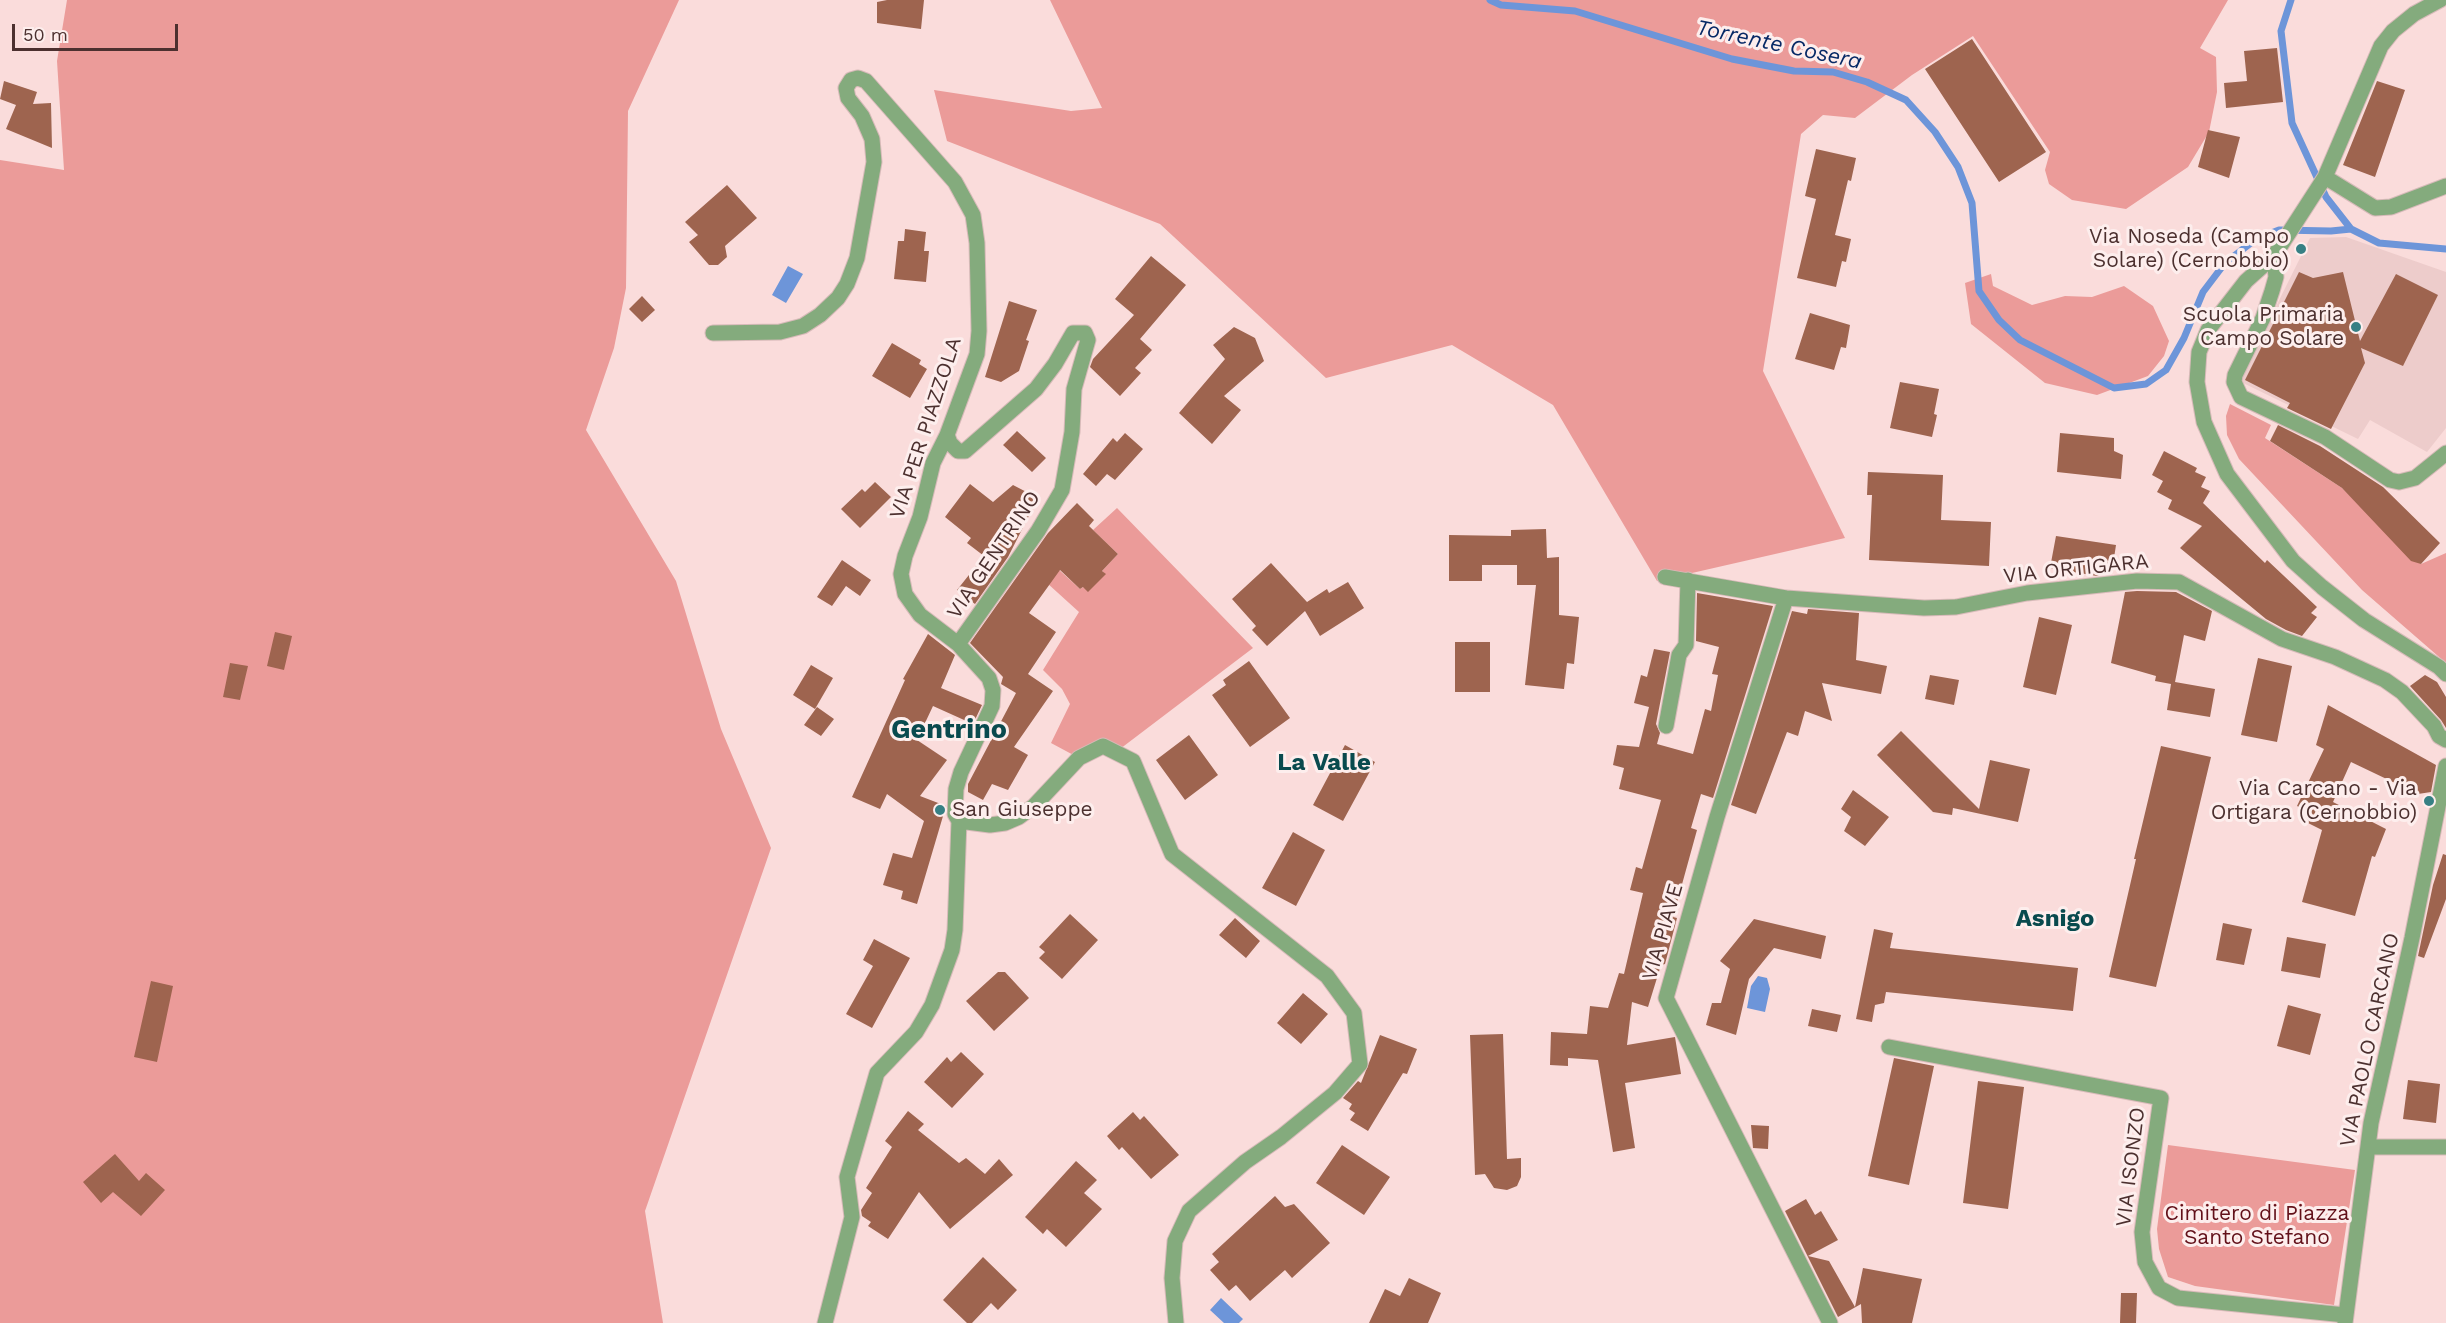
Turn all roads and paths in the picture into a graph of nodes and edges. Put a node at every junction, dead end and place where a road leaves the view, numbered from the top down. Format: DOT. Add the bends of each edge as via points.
graph roads {
  1 [pos="2440,0"];
  2 [pos="2325,177"];
  3 [pos="2446,186"];
  4 [pos="2274,256"];
  5 [pos="713,333"];
  6 [pos="947,435"];
  7 [pos="2446,453"];
  8 [pos="1665,577"];
  9 [pos="1688,580"];
  10 [pos="1786,598"];
  11 [pos="958,644"];
  12 [pos="2446,674"];
  13 [pos="1666,726"];
  14 [pos="2446,740"];
  15 [pos="2446,766"];
  16 [pos="959,821"];
  17 [pos="1889,1047"];
  18 [pos="2369,1147"];
  19 [pos="2446,1147"];
  20 [pos="2345,1319"];
  21 [pos="825,1323"];
  22 [pos="1176,1323"];
  23 [pos="1830,1323"];
  1 -- 2 [label="street" via="2414,14 2381,46"];
  2 -- 3 [label="street" via="2376,208 2391,207"];
  2 -- 4 [label="street"];
  4 -- 7 [label="street" via="2276,277 2272,291 2235,375 2241,396 2325,436 2390,480 2415,478"];
  4 -- 12 [label="street" via="2246,281 2208,330 2199,352 2197,382 2204,422 2227,474 2294,561 2364,620"];
  5 -- 6 [label="street, VIA PER PIAZZOLA" via="769,333 802,326 820,315 847,284 857,258 874,162 872,139 846,88 851,80 866,81 955,182 974,215 977,354"];
  6 -- 11 [label="street, VIA PER PIAZZOLA" via="933,463 901,574 905,594 920,615"];
  6 -- 11 [label="street, VIA GENTRINO" via="958,451 965,451 1036,389 1073,333 1085,333 1088,340 1074,389 1072,432 1062,490 1038,531"];
  8 -- 9 [label="street, VIA ORTIGARA"];
  9 -- 10 [label="street, VIA ORTIGARA"];
  9 -- 13 [label="street" via="1686,645 1679,655"];
  10 -- 14 [label="street, VIA ORTIGARA" via="1956,607 2027,593 2136,581 2179,582 2282,639 2385,680 2402,692"];
  10 -- 23 [label="street, VIA PIAVE" via="1717,817 1666,998"];
  11 -- 16 [label="street, VIA PER PIAZZOLA" via="989,678 993,690 992,706 956,789 955,814"];
  15 -- 18 [label="street, VIA PAOLO CARCANO"];
  16 -- 21 [label="street" via="952,950 932,1005 916,1032 877,1073 847,1177 852,1217"];
  16 -- 22 [label="street" via="990,825 1019,817 1034,807 1079,758 1103,746 1132,761 1172,854 1327,976 1354,1013 1360,1064 1335,1093 1189,1211 1175,1241 1172,1278"];
  17 -- 20 [label="street, VIA ISONZO" via="2161,1098 2142,1232 2145,1262 2159,1288 2178,1298"];
  18 -- 19 [label="street"];
  18 -- 20 [label="street, VIA PAOLO CARCANO"];
}
